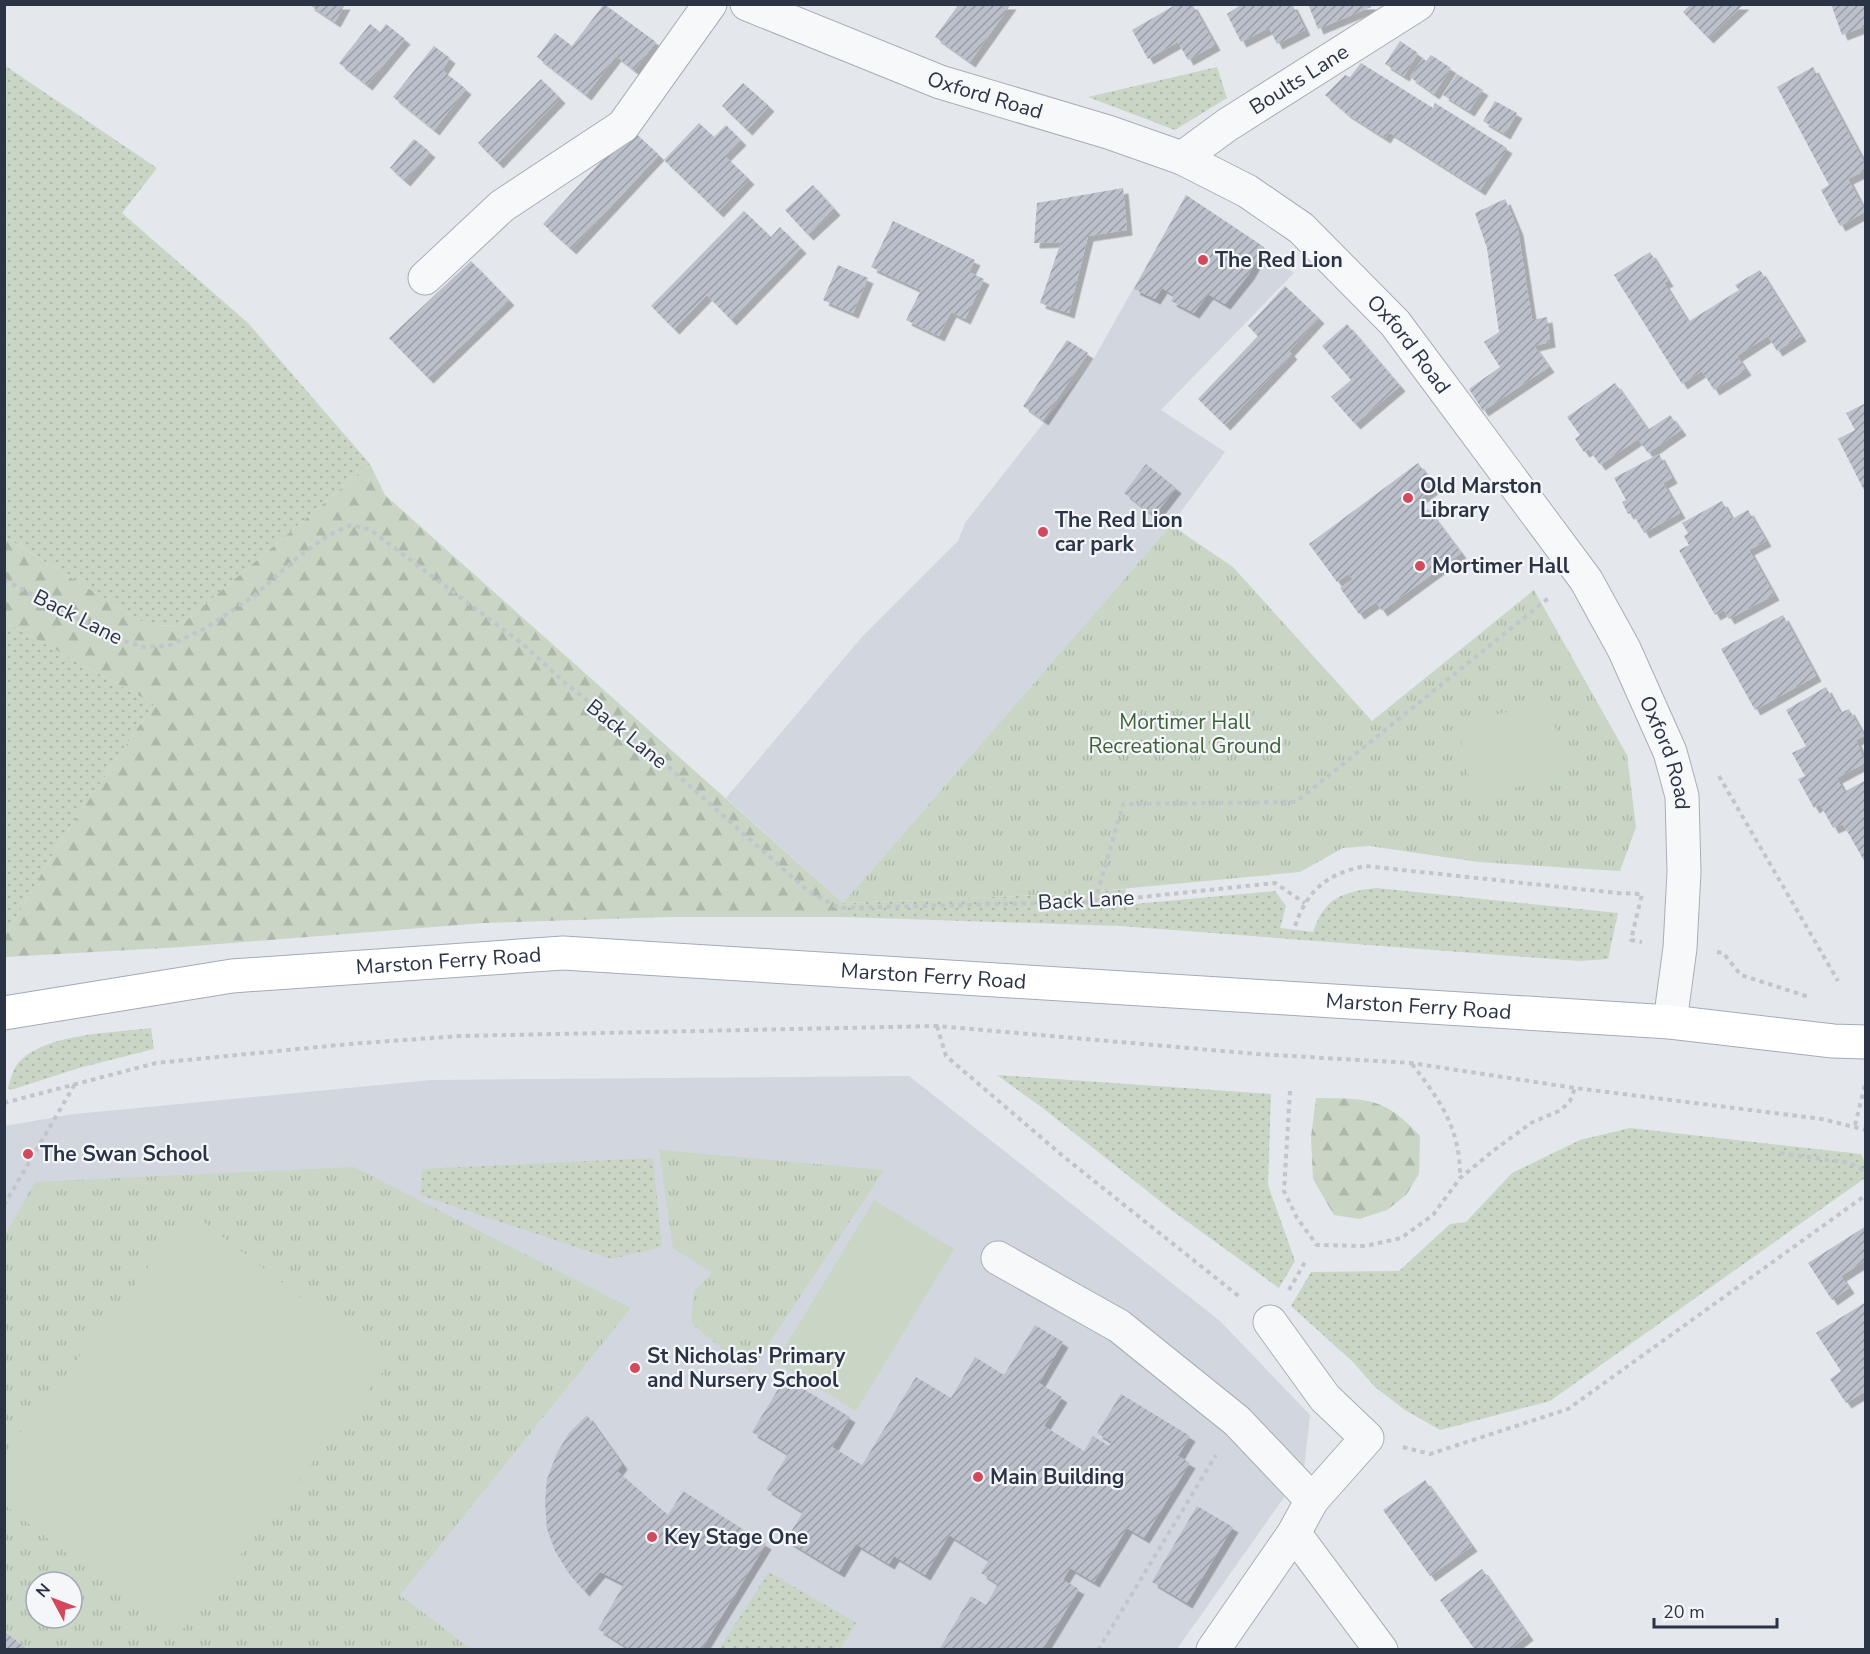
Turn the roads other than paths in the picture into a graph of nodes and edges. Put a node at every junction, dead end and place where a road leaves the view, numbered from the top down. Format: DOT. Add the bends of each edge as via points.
graph roads {
  1 [pos="710,4"];
  2 [pos="747,4"];
  3 [pos="1418,4"];
  4 [pos="1182,158"];
  5 [pos="425,278"];
  6 [pos="4,1013"];
  7 [pos="1670,1022"];
  8 [pos="1866,1042"];
  9 [pos="998,1258"];
  10 [pos="1270,1322"];
  11 [pos="1311,1500"];
  12 [pos="1294,1533"];
  13 [pos="1213,1650"];
  14 [pos="1381,1650"];
  1 -- 5 [label="street" via="624,126 502,206"];
  2 -- 4 [label="street, Oxford Road" via="939,82"];
  3 -- 4 [label="street, Boults Lane" via="1227,125"];
  4 -- 7 [label="street, Oxford Road" via="1247,191 1301,228 1357,281 1395,323 1586,580 1624,649 1670,752 1682,796 1684,873 1680,948"];
  6 -- 7 [label="main road, Marston Ferry Road" via="232,976 563,953"];
  7 -- 8 [label="main road, Marston Ferry Road"];
  9 -- 11 [label="street" via="1119,1326 1237,1421"];
  10 -- 11 [label="street" via="1325,1398 1367,1437"];
  11 -- 12 [label="street"];
  12 -- 13 [label="street"];
  12 -- 14 [label="street"];
}
